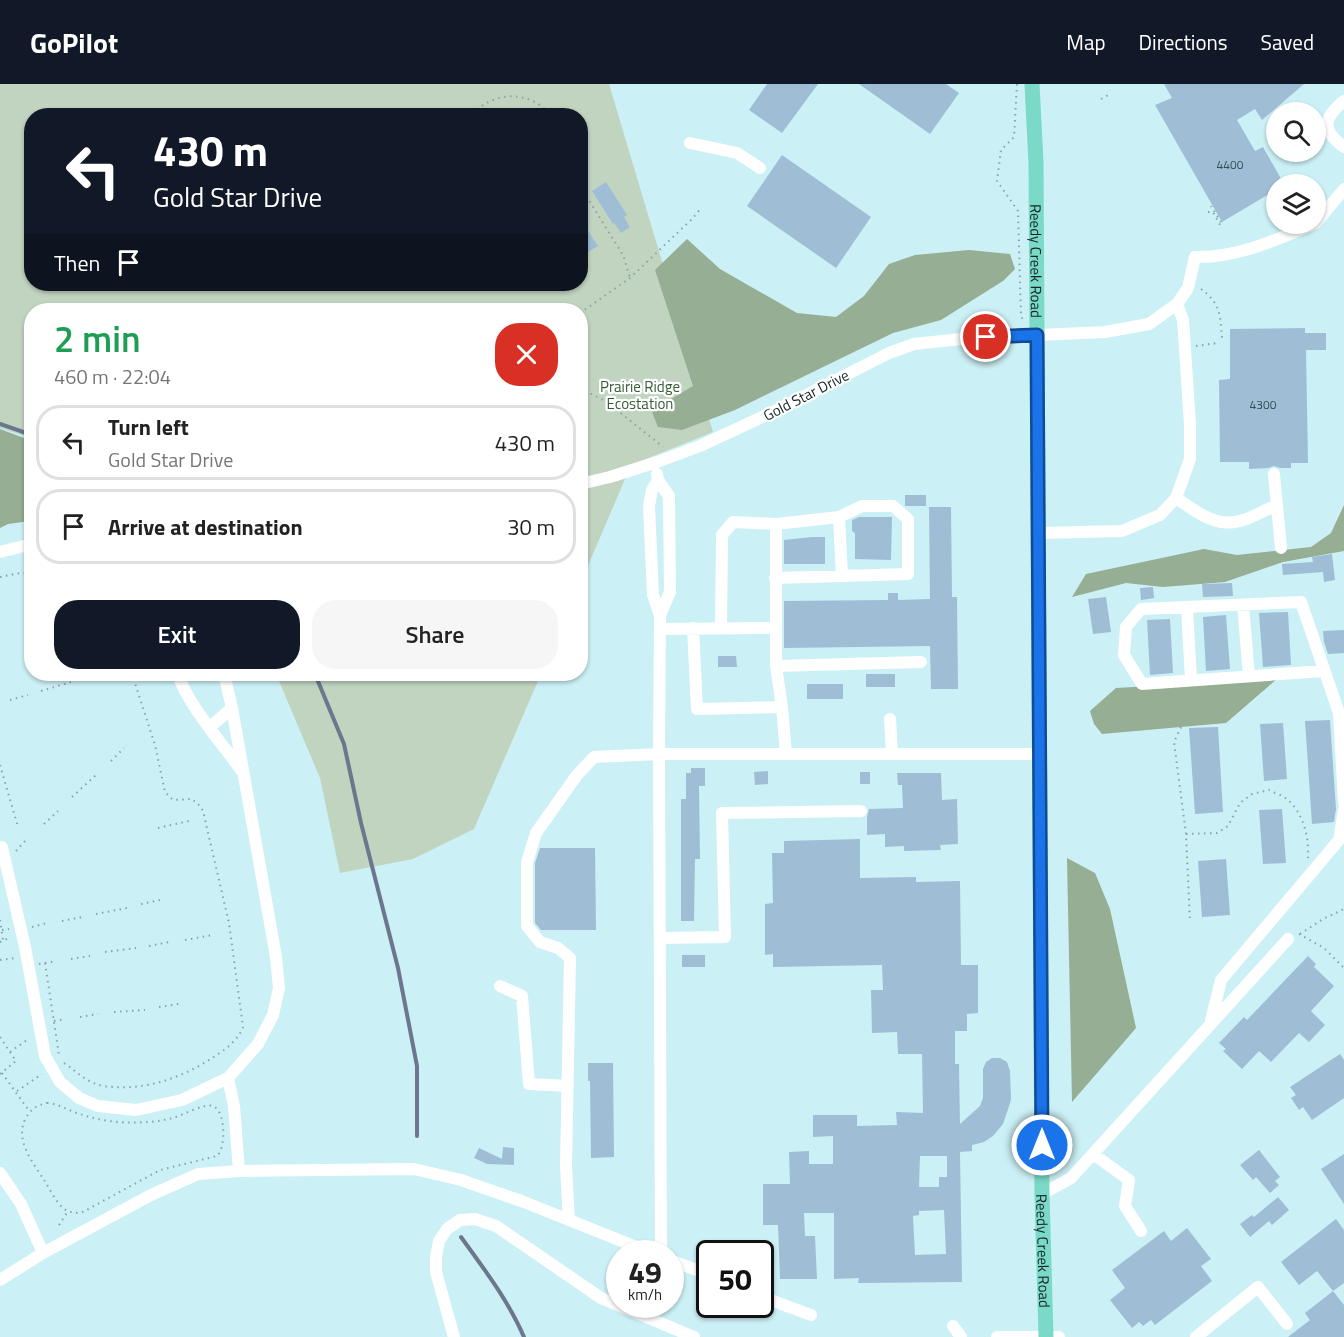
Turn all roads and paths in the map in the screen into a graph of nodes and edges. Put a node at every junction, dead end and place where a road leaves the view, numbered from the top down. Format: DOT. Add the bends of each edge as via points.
graph roads {
  1 [pos="1017,84"];
  2 [pos="1032,84"];
  3 [pos="1110,94"];
  4 [pos="1101,99"];
  5 [pos="1344,101"];
  6 [pos="481,108"];
  7 [pos="545,108"];
  8 [pos="690,143"];
  9 [pos="1344,147"];
  10 [pos="760,168"];
  11 [pos="1344,189"];
  12 [pos="588,199"];
  13 [pos="701,208"];
  14 [pos="1207,210"];
  15 [pos="1326,210"];
  16 [pos="1289,234"];
  17 [pos="630,278"];
  18 [pos="1199,288"];
  19 [pos="1177,304"];
  20 [pos="588,307"];
  21 [pos="1023,320"];
  22 [pos="1037,335"];
  23 [pos="1222,338"];
  24 [pos="1217,343"];
  25 [pos="1196,346"];
  26 [pos="588,392"];
  27 [pos="673,457"];
  28 [pos="657,462"];
  29 [pos="1274,474"];
  30 [pos="658,480"];
  31 [pos="588,482"];
  32 [pos="1176,498"];
  33 [pos="1276,505"];
  34 [pos="839,517"];
  35 [pos="776,524"];
  36 [pos="1038,533"];
  37 [pos="24,546"];
  38 [pos="1281,548"];
  39 [pos="0,552"];
  40 [pos="24,573"];
  41 [pos="842,576"];
  42 [pos="0,577"];
  43 [pos="775,578"];
  44 [pos="1243,605"];
  45 [pos="1187,607"];
  46 [pos="660,615"];
  47 [pos="660,628"];
  48 [pos="693,628"];
  49 [pos="721,628"];
  50 [pos="775,628"];
  51 [pos="921,662"];
  52 [pos="776,666"];
  53 [pos="1324,671"];
  54 [pos="1249,676"];
  55 [pos="1191,680"];
  56 [pos="134,681"];
  57 [pos="180,681"];
  58 [pos="226,681"];
  59 [pos="71,682"];
  60 [pos="41,691"];
  61 [pos="28,695"];
  62 [pos="10,700"];
  63 [pos="783,707"];
  64 [pos="232,708"];
  65 [pos="890,719"];
  66 [pos="210,727"];
  67 [pos="1181,727"];
  68 [pos="124,748"];
  69 [pos="659,754"];
  70 [pos="786,754"];
  71 [pos="892,754"];
  72 [pos="1040,754"];
  73 [pos="111,761"];
  74 [pos="0,765"];
  75 [pos="97,774"];
  76 [pos="244,774"];
  77 [pos="72,797"];
  78 [pos="1344,803"];
  79 [pos="1344,810"];
  80 [pos="58,811"];
  81 [pos="861,811"];
  82 [pos="189,821"];
  83 [pos="44,824"];
  84 [pos="18,827"];
  85 [pos="158,828"];
  86 [pos="1186,834"];
  87 [pos="2,847"];
  88 [pos="1308,876"];
  89 [pos="160,900"];
  90 [pos="141,904"];
  91 [pos="127,908"];
  92 [pos="1344,909"];
  93 [pos="96,914"];
  94 [pos="82,917"];
  95 [pos="0,920"];
  96 [pos="62,921"];
  97 [pos="1190,921"];
  98 [pos="47,923"];
  99 [pos="29,927"];
  100 [pos="213,935"];
  101 [pos="1294,937"];
  102 [pos="660,938"];
  103 [pos="185,940"];
  104 [pos="4,941"];
  105 [pos="170,942"];
  106 [pos="149,946"];
  107 [pos="136,948"];
  108 [pos="105,952"];
  109 [pos="90,956"];
  110 [pos="71,959"];
  111 [pos="0,960"];
  112 [pos="56,961"];
  113 [pos="20,962"];
  114 [pos="45,963"];
  115 [pos="36,964"];
  116 [pos="1344,968"];
  117 [pos="500,986"];
  118 [pos="179,1004"];
  119 [pos="159,1007"];
  120 [pos="145,1010"];
  121 [pos="114,1011"];
  122 [pos="99,1014"];
  123 [pos="80,1017"];
  124 [pos="65,1019"];
  125 [pos="54,1021"];
  126 [pos="1209,1026"];
  127 [pos="0,1037"];
  128 [pos="27,1040"];
  129 [pos="10,1052"];
  130 [pos="1,1073"];
  131 [pos="44,1073"];
  132 [pos="228,1078"];
  133 [pos="568,1086"];
  134 [pos="16,1092"];
  135 [pos="30,1112"];
  136 [pos="1093,1154"];
  137 [pos="239,1170"];
  138 [pos="0,1173"];
  139 [pos="1042,1194"];
  140 [pos="68,1211"];
  141 [pos="569,1220"];
  142 [pos="59,1224"];
  143 [pos="1141,1231"];
  144 [pos="619,1240"];
  145 [pos="661,1240"];
  146 [pos="43,1253"];
  147 [pos="0,1280"];
  148 [pos="774,1301"];
  149 [pos="811,1315"];
  150 [pos="1287,1324"];
  151 [pos="953,1326"];
  152 [pos="454,1337"];
  153 [pos="694,1337"];
  154 [pos="962,1337"];
  155 [pos="997,1337"];
  156 [pos="1050,1337"];
  157 [pos="1196,1337"];
  1 -- 21 [label="path" via="1014,136 1001,150 997,181 1018,212"];
  2 -- 22 [label="main road, Reedy Creek Road"];
  3 -- 4 [label="path"];
  5 -- 9 [label="street" via="1327,123 1329,132"];
  6 -- 7 [label="path" via="496,99 518,96"];
  8 -- 10 [label="street" via="737,153"];
  11 -- 15 [label="street"];
  12 -- 17 [label="path" via="623,255"];
  13 -- 17 [label="path"];
  14 -- 14 [label="path" via="1213,212 1222,224 1212,205"];
  16 -- 19 [label="street" via="1214,257 1196,257 1188,288"];
  17 -- 20 [label="path"];
  18 -- 23 [label="path" via="1220,309"];
  19 -- 22 [label="street, Gold Star Drive" via="1149,324 1106,332"];
  19 -- 32 [label="street" via="1183,320 1190,459"];
  22 -- 27 [label="street, Gold Star Drive" via="914,344"];
  22 -- 36 [label="main road, Reedy Creek Road"];
  24 -- 25 [label="path"];
  26 -- 27 [label="path" via="653,437"];
  27 -- 28 [label="street, Gold Star Drive"];
  28 -- 30 [label="street"];
  28 -- 31 [label="street, Gold Star Drive"];
  29 -- 33 [label="street"];
  30 -- 46 [label="street" via="649,506 653,595"];
  30 -- 46 [label="street" via="669,496 670,592"];
  32 -- 33 [label="street" via="1216,522 1236,523"];
  32 -- 36 [label="street" via="1160,515 1122,531"];
  33 -- 38 [label="street"];
  34 -- 35 [label="street"];
  34 -- 41 [label="street"];
  34 -- 41 [label="street" via="862,506 893,506 908,519 909,574"];
  35 -- 43 [label="street"];
  35 -- 49 [label="street" via="733,522 722,535"];
  36 -- 72 [label="main road, Reedy Creek Road"];
  37 -- 39 [label="street"];
  40 -- 42 [label="path"];
  41 -- 43 [label="street"];
  43 -- 50 [label="street"];
  44 -- 45 [label="street"];
  44 -- 53 [label="street" via="1300,603"];
  44 -- 54 [label="street"];
  45 -- 55 [label="street"];
  45 -- 55 [label="street" via="1141,609 1126,627 1124,655 1142,684"];
  46 -- 47 [label="street"];
  47 -- 48 [label="street"];
  47 -- 69 [label="street"];
  48 -- 49 [label="street"];
  48 -- 63 [label="street" via="697,709"];
  49 -- 50 [label="street"];
  50 -- 52 [label="street"];
  51 -- 52 [label="street"];
  52 -- 63 [label="street"];
  53 -- 54 [label="street"];
  53 -- 78 [label="street" via="1339,713"];
  54 -- 55 [label="street"];
  56 -- 125 [label="path" via="165,792 173,800 192,799 203,811 229,923 243,1027 230,1045 186,1074 161,1082 103,1086 86,1080 60,1062"];
  57 -- 66 [label="street"];
  58 -- 64 [label="street"];
  59 -- 60 [label="path"];
  61 -- 62 [label="path"];
  63 -- 70 [label="street"];
  64 -- 66 [label="street"];
  64 -- 76 [label="street"];
  65 -- 71 [label="street"];
  66 -- 76 [label="street"];
  67 -- 86 [label="path" via="1174,742"];
  68 -- 73 [label="path"];
  69 -- 70 [label="street"];
  69 -- 102 [label="street"];
  69 -- 133 [label="street" via="594,757 536,832 527,862 527,926 540,942 558,948 570,958"];
  70 -- 71 [label="street"];
  71 -- 72 [label="street"];
  72 -- 139 [label="main road, Reedy Creek Road"];
  74 -- 84 [label="path"];
  75 -- 77 [label="path"];
  76 -- 132 [label="street" via="279,988 273,1015 258,1044"];
  79 -- 88 [label="street" via="1339,840"];
  80 -- 83 [label="path"];
  81 -- 102 [label="street" via="722,813 725,937"];
  82 -- 85 [label="path"];
  86 -- 88 [label="path" via="1217,833 1228,826 1240,803 1252,794 1269,790 1287,799 1302,819 1309,843"];
  86 -- 97 [label="path"];
  87 -- 132 [label="street" via="42,1042 60,1082 79,1098 98,1106 136,1110 182,1100"];
  88 -- 126 [label="street" via="1221,980"];
  89 -- 90 [label="path"];
  91 -- 93 [label="path"];
  92 -- 101 [label="path"];
  94 -- 96 [label="path"];
  95 -- 104 [label="path"];
  98 -- 99 [label="path"];
  100 -- 103 [label="path"];
  101 -- 116 [label="path" via="1324,948"];
  101 -- 126 [label="street"];
  102 -- 145 [label="street"];
  105 -- 106 [label="path"];
  107 -- 108 [label="path"];
  109 -- 110 [label="path"];
  111 -- 113 [label="path" via="13,958"];
  112 -- 114 [label="path"];
  114 -- 115 [label="path"];
  114 -- 125 [label="path"];
  117 -- 133 [label="street" via="522,996 529,1084"];
  118 -- 119 [label="path"];
  120 -- 121 [label="path"];
  122 -- 123 [label="path"];
  124 -- 125 [label="path"];
  126 -- 136 [label="street"];
  127 -- 129 [label="path"];
  128 -- 129 [label="path"];
  129 -- 130 [label="path" via="16,1061"];
  130 -- 134 [label="path"];
  131 -- 134 [label="path"];
  132 -- 137 [label="street"];
  133 -- 141 [label="street"];
  134 -- 135 [label="path"];
  135 -- 140 [label="path" via="22,1128 25,1148"];
  135 -- 140 [label="path" via="46,1103 117,1122 165,1120 208,1105 220,1113 223,1147 217,1156 160,1170 81,1213"];
  136 -- 139 [label="street" via="1071,1178"];
  136 -- 143 [label="street" via="1129,1180 1125,1206"];
  137 -- 141 [label="street" via="414,1169 461,1180"];
  137 -- 146 [label="street" via="198,1174"];
  138 -- 146 [label="street" via="21,1204"];
  139 -- 156 [label="main road, Reedy Creek Road"];
  140 -- 142 [label="path"];
  141 -- 144 [label="street"];
  146 -- 147 [label="street"];
  148 -- 149 [label="street"];
  150 -- 157 [label="street" via="1258,1287"];
  151 -- 154 [label="street"];
  152 -- 153 [label="street" via="436,1272 436,1257 439,1241 447,1229 460,1220 475,1219 496,1226 601,1298"];
  155 -- 156 [label="street"];
}
